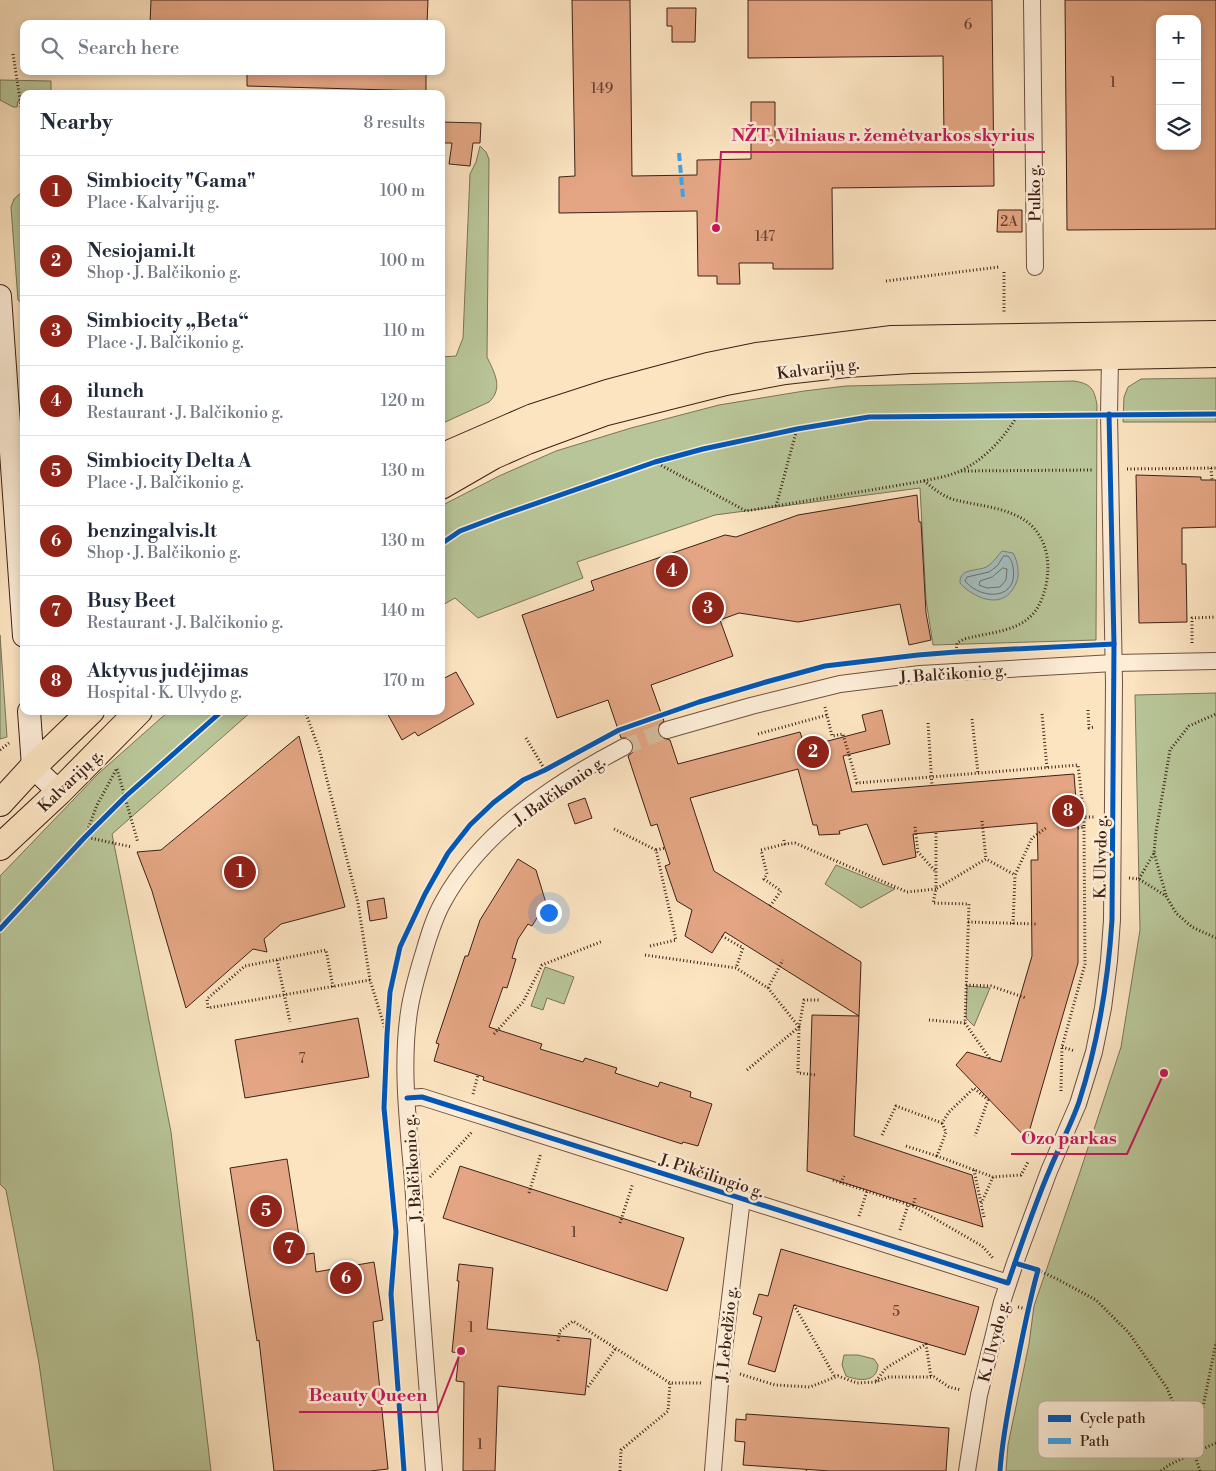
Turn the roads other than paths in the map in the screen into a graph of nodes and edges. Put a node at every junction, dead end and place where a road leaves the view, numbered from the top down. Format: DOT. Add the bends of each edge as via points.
graph roads {
  1 [pos="1032,0"];
  2 [pos="1035,267"];
  3 [pos="0,296"];
  4 [pos="1216,334"];
  5 [pos="1216,354"];
  6 [pos="1110,357"];
  7 [pos="445,455"];
  8 [pos="445,484"];
  9 [pos="20,579"];
  10 [pos="1216,661"];
  11 [pos="1114,663"];
  12 [pos="29,715"];
  13 [pos="87,715"];
  14 [pos="135,715"];
  15 [pos="667,730"];
  16 [pos="624,747"];
  17 [pos="33,767"];
  18 [pos="59,792"];
  19 [pos="0,803"];
  20 [pos="0,847"];
  21 [pos="407,1098"];
  22 [pos="742,1198"];
  23 [pos="1008,1283"];
  24 [pos="434,1471"];
  25 [pos="713,1471"];
  26 [pos="967,1471"];
  1 -- 2 [label="street, Pulko g."];
  3 -- 9 [label="main road"];
  4 -- 7 [label="main road, Kalvarijų g." via="892,339 757,356 607,393 533,416"];
  5 -- 6 [label="main road, Kalvarijų g."];
  6 -- 8 [label="main road, Kalvarijų g." via="903,361 829,366 746,378 603,413 493,456"];
  6 -- 11 [label="street, K. Ulvydo g."];
  10 -- 11 [label="street, J. Balčikonio g."];
  11 -- 15 [label="street, J. Balčikonio g." via="920,674 840,684"];
  11 -- 23 [label="street, K. Ulvydo g." via="1112,920 1103,1008 1078,1104 1049,1170"];
  12 -- 17 [label="main road"];
  13 -- 17 [label="main road, Kalvarijų g."];
  14 -- 18 [label="main road, Kalvarijų g."];
  16 -- 21 [label="street, J. Balčikonio g." via="590,765 526,810 472,859 442,903 414,982 406,1061"];
  17 -- 18 [label="main road"];
  17 -- 19 [label="main road, Kalvarijų g."];
  18 -- 20 [label="main road, Kalvarijų g."];
  21 -- 22 [label="street, J. Pikčilingio g." via="422,1097"];
  21 -- 24 [label="street, J. Balčikonio g."];
  22 -- 23 [label="street, J. Pikčilingio g."];
  22 -- 25 [label="street, J. Lebedžio g."];
  23 -- 26 [label="street, K. Ulvydo g." via="979,1395"];
}
